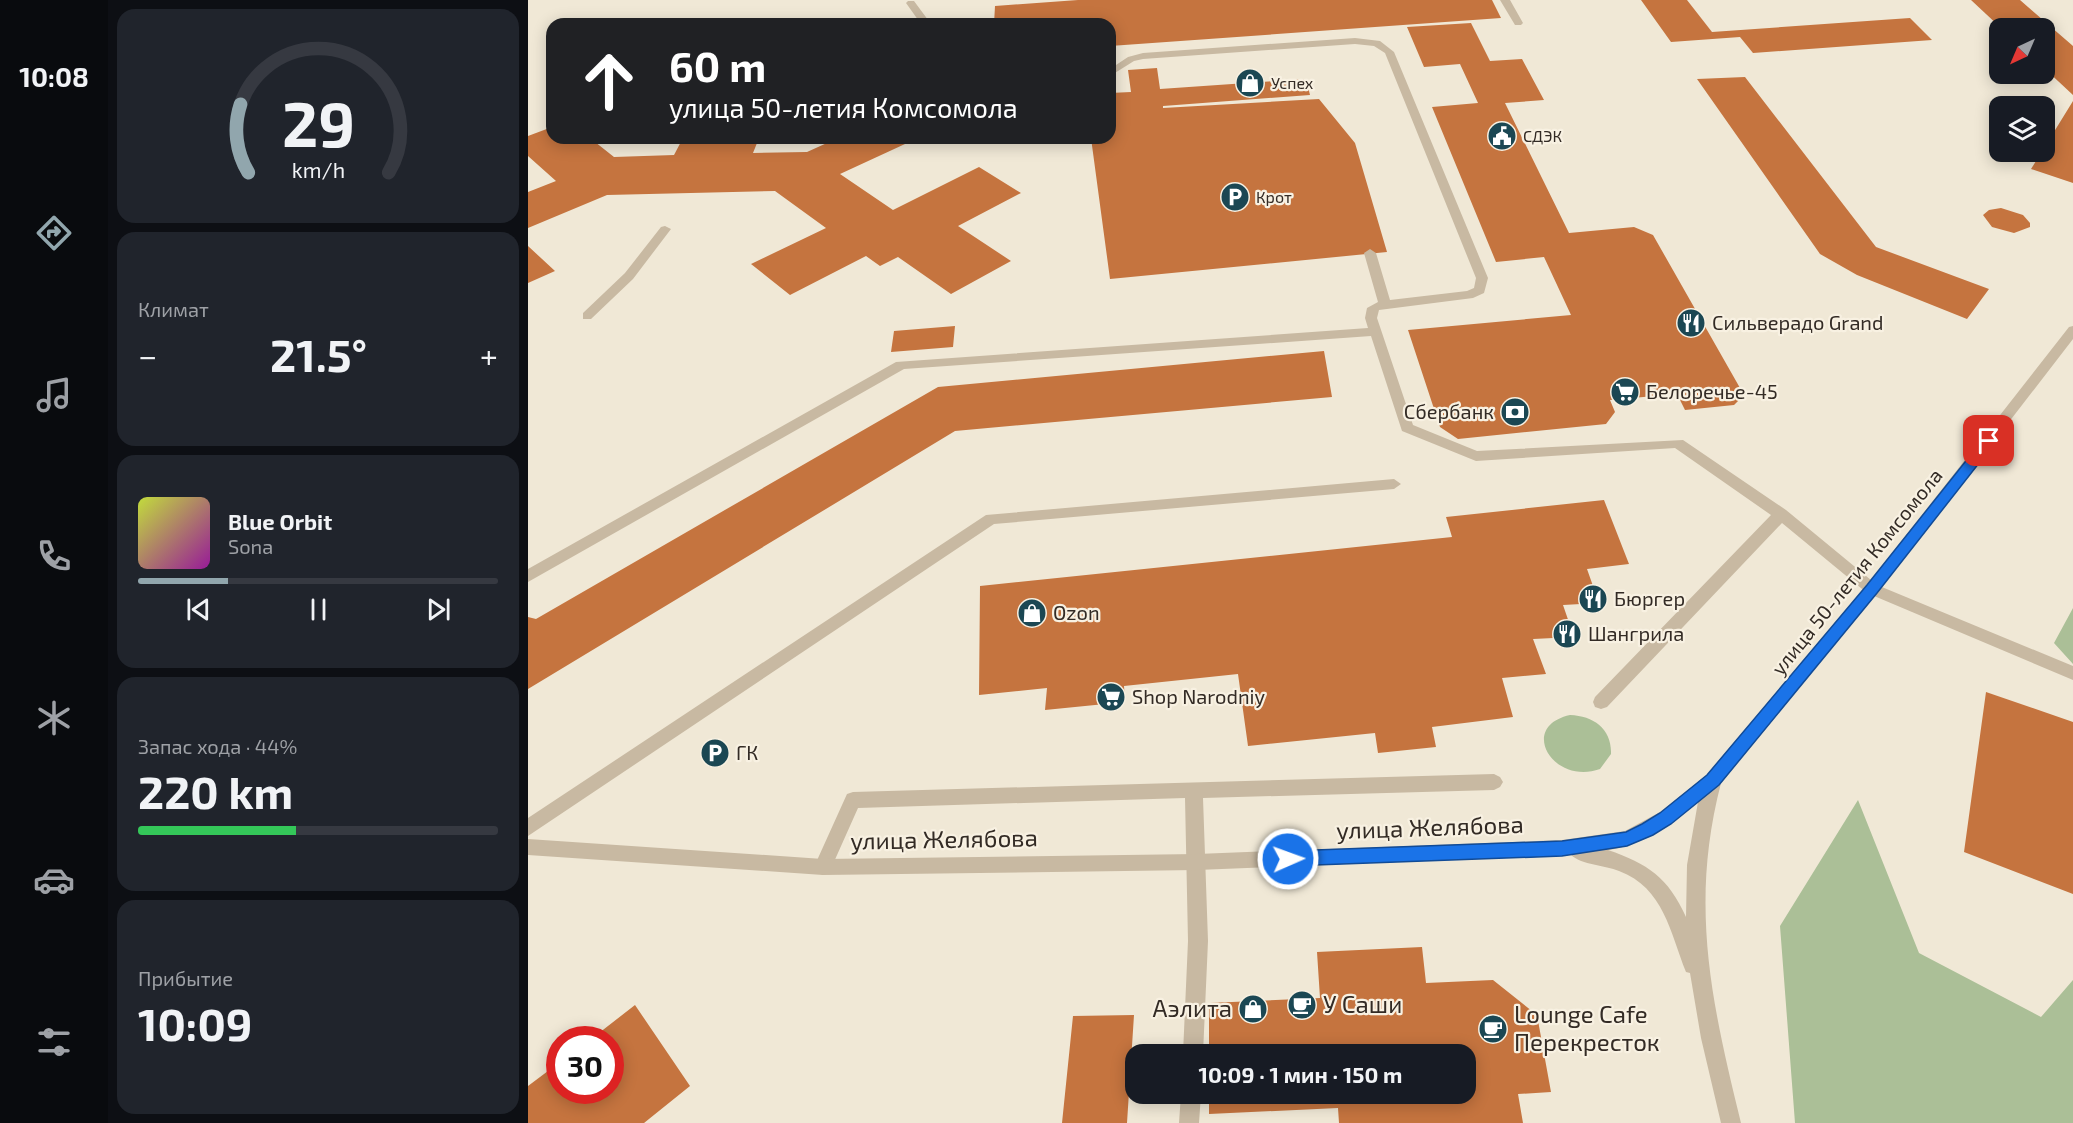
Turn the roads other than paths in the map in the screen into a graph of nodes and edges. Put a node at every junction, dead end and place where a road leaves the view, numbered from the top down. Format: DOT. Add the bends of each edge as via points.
graph roads {
  1 [pos="1504,0"];
  2 [pos="911,3"];
  3 [pos="922,18"];
  4 [pos="1518,23"];
  5 [pos="1116,69"];
  6 [pos="665,229"];
  7 [pos="1370,253"];
  8 [pos="1384,304"];
  9 [pos="587,316"];
  10 [pos="2073,330"];
  11 [pos="1376,332"];
  12 [pos="1394,484"];
  13 [pos="1781,514"];
  14 [pos="528,576"];
  15 [pos="1872,589"];
  16 [pos="2073,674"];
  17 [pos="1601,702"];
  18 [pos="1713,780"];
  19 [pos="1494,782"];
  20 [pos="1194,792"];
  21 [pos="528,828"];
  22 [pos="528,847"];
  23 [pos="1562,848"];
  24 [pos="1197,862"];
  25 [pos="823,867"];
  26 [pos="1703,1000"];
  27 [pos="1193,1044"];
  28 [pos="1190,1104"];
  29 [pos="1189,1123"];
  30 [pos="1731,1123"];
  1 -- 4 [label="street"];
  2 -- 3 [label="street"];
  5 -- 8 [label="street" via="1131,58 1155,55 1355,41 1377,43 1389,52 1482,278 1480,290 1469,295"];
  6 -- 9 [label="street" via="629,276"];
  7 -- 8 [label="street"];
  8 -- 11 [label="street" via="1373,308 1371,318"];
  10 -- 15 [label="street, улица 50-летия Комсомола"];
  11 -- 13 [label="street" via="1407,428 1476,456 1678,443"];
  11 -- 14 [label="street" via="901,365"];
  12 -- 21 [label="street" via="991,519"];
  13 -- 15 [label="street"];
  13 -- 17 [label="street"];
  15 -- 16 [label="street"];
  15 -- 18 [label="street, улица 50-летия Комсомола"];
  18 -- 23 [label="street, улица Желябова" via="1666,818 1627,839"];
  18 -- 26 [label="street" via="1698,829 1693,877"];
  19 -- 20 [label="street"];
  20 -- 24 [label="street"];
  20 -- 25 [label="street" via="853,800"];
  22 -- 25 [label="street, улица Желябова"];
  23 -- 24 [label="street, улица Желябова"];
  23 -- 26 [label="street" via="1618,860 1652,878 1677,915"];
  24 -- 25 [label="street, улица Желябова"];
  24 -- 27 [label="street"];
  26 -- 30 [label="street"];
  28 -- 29 [label="street"];
}
